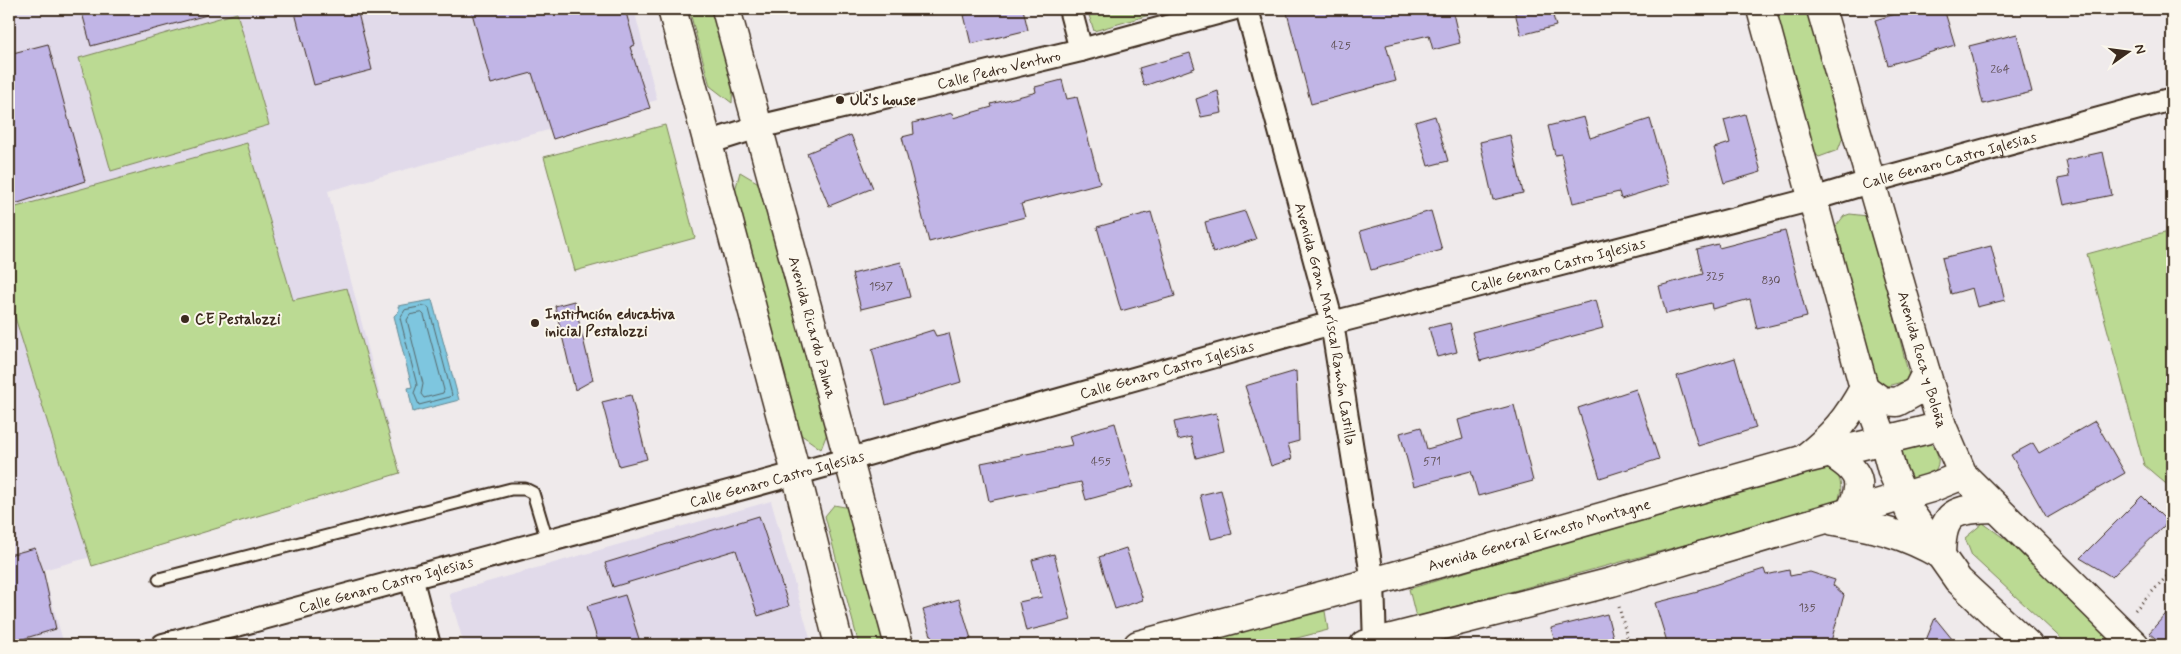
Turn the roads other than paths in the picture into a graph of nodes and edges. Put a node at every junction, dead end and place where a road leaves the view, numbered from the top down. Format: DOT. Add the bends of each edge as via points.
graph roads {
  1 [pos="672,9"];
  2 [pos="726,9"];
  3 [pos="1070,9"];
  4 [pos="1232,9"];
  5 [pos="1247,9"];
  6 [pos="1761,9"];
  7 [pos="1821,9"];
  8 [pos="1081,50"];
  9 [pos="2172,98"];
  10 [pos="758,127"];
  11 [pos="707,143"];
  12 [pos="1869,182"];
  13 [pos="1813,199"];
  14 [pos="1332,323"];
  15 [pos="1926,373"];
  16 [pos="1864,388"];
  17 [pos="1942,426"];
  18 [pos="1884,441"];
  19 [pos="1832,454"];
  20 [pos="850,458"];
  21 [pos="1802,460"];
  22 [pos="796,473"];
  23 [pos="1963,475"];
  24 [pos="1903,497"];
  25 [pos="1995,508"];
  26 [pos="1837,517"];
  27 [pos="547,540"];
  28 [pos="1940,555"];
  29 [pos="411,576"];
  30 [pos="159,579"];
  31 [pos="1373,582"];
  32 [pos="2126,637"];
  33 [pos="1371,644"];
  34 [pos="163,645"];
  35 [pos="429,645"];
  36 [pos="839,645"];
  37 [pos="899,645"];
  38 [pos="1138,645"];
  39 [pos="2028,645"];
  1 -- 11 [label="main road"];
  2 -- 10 [label="main road, Avenida Ricardo Palma"];
  3 -- 8 [label="street"];
  4 -- 8 [label="street, Calle Pedro Venturo"];
  5 -- 14 [label="street, Avenida Gran Maríscal Ramón Castilla"];
  6 -- 13 [label="main road"];
  7 -- 12 [label="main road, Avenida Roca y Boloña"];
  8 -- 10 [label="street, Calle Pedro Venturo"];
  9 -- 12 [label="street, Calle Genaro Castro Iglesias"];
  10 -- 11 [label="street, Calle Pedro Venturo"];
  10 -- 20 [label="main road, Avenida Ricardo Palma"];
  11 -- 22 [label="main road"];
  12 -- 13 [label="street, Calle Genaro Castro Iglesias"];
  12 -- 15 [label="main road, Avenida Roca y Boloña"];
  13 -- 14 [label="street, Calle Genaro Castro Iglesias"];
  13 -- 16 [label="main road"];
  14 -- 20 [label="street, Calle Genaro Castro Iglesias"];
  14 -- 31 [label="street, Avenida Gran Maríscal Ramón Castilla"];
  15 -- 16 [label="main road" via="1917,391 1897,402 1882,401"];
  15 -- 17 [label="main road, Avenida Roca y Boloña"];
  16 -- 18 [label="main road"];
  16 -- 21 [label="main road" via="1836,431"];
  17 -- 18 [label="main road, Avenida General Ernesto Montagne"];
  17 -- 23 [label="main road, Avenida Roca y Boloña"];
  18 -- 19 [label="main road, Avenida General Ernesto Montagne"];
  18 -- 24 [label="main road"];
  19 -- 21 [label="main road, Avenida General Ernesto Montagne"];
  19 -- 26 [label="main road" via="1847,463 1856,474 1860,487"];
  20 -- 22 [label="street, Calle Genaro Castro Iglesias"];
  20 -- 37 [label="main road, Avenida Ricardo Palma"];
  21 -- 31 [label="main road, Avenida General Ernesto Montagne"];
  22 -- 27 [label="street, Calle Genaro Castro Iglesias"];
  22 -- 36 [label="main road"];
  23 -- 24 [label="main road"];
  23 -- 25 [label="main road, Avenida Roca y Boloña"];
  24 -- 26 [label="main road"];
  24 -- 28 [label="main road"];
  25 -- 28 [label="main road" via="1957,512 1945,522"];
  25 -- 32 [label="main road, Avenida Roca y Boloña"];
  26 -- 28 [label="main road" via="1892,532"];
  26 -- 33 [label="main road" via="1612,582"];
  27 -- 29 [label="street, Calle Genaro Castro Iglesias"];
  27 -- 30 [label="lane" via="533,493 511,489"];
  28 -- 39 [label="main road" via="1958,580"];
  29 -- 34 [label="street, Calle Genaro Castro Iglesias"];
  29 -- 35 [label="street"];
  31 -- 33 [label="street, Avenida Gran Maríscal Ramón Castilla"];
  31 -- 38 [label="main road, Avenida General Ernesto Montagne"];
}
